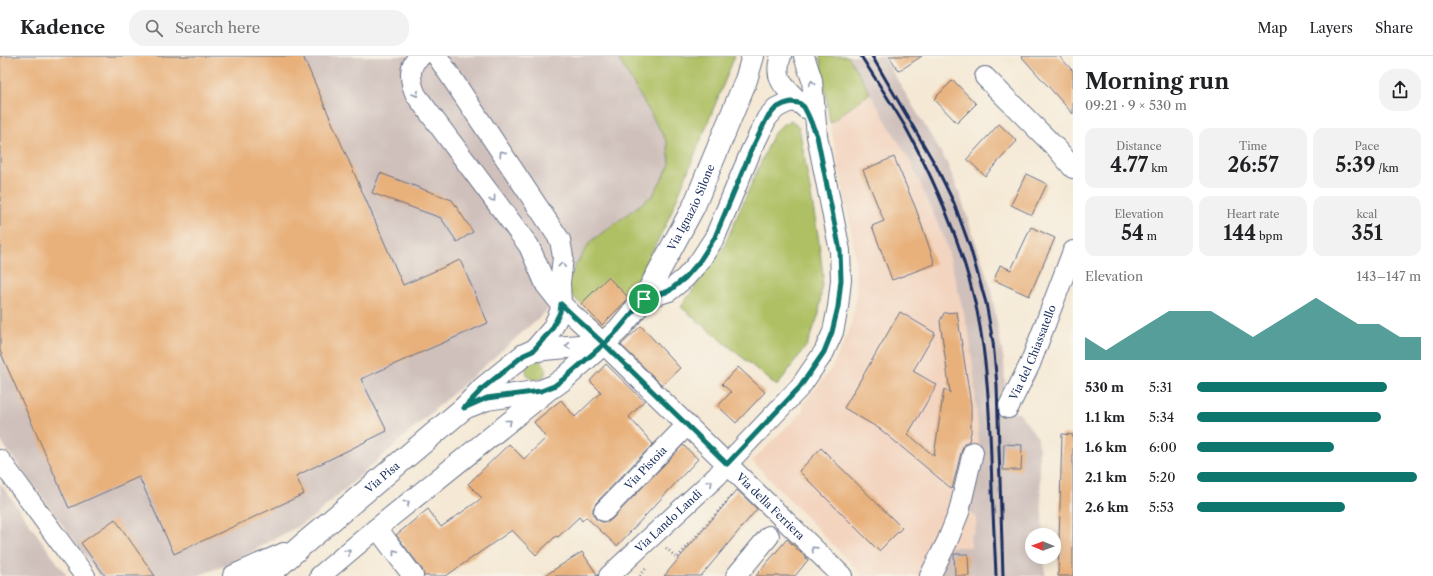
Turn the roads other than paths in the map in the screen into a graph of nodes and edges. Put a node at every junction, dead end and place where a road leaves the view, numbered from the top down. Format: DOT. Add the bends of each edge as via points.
graph roads {
  1 [pos="422,56"];
  2 [pos="436,56"];
  3 [pos="753,56"];
  4 [pos="781,56"];
  5 [pos="804,56"];
  6 [pos="985,76"];
  7 [pos="799,103"];
  8 [pos="817,136"];
  9 [pos="1073,168"];
  10 [pos="1073,251"];
  11 [pos="644,299"];
  12 [pos="561,304"];
  13 [pos="604,344"];
  14 [pos="524,356"];
  15 [pos="554,386"];
  16 [pos="527,392"];
  17 [pos="464,408"];
  18 [pos="1008,408"];
  19 [pos="687,425"];
  20 [pos="973,452"];
  21 [pos="0,460"];
  22 [pos="727,464"];
  23 [pos="604,511"];
  24 [pos="377,528"];
  25 [pos="769,536"];
  26 [pos="300,546"];
  27 [pos="85,576"];
  28 [pos="234,576"];
  29 [pos="268,576"];
  30 [pos="320,576"];
  31 [pos="414,576"];
  32 [pos="609,576"];
  33 [pos="736,576"];
  34 [pos="842,576"];
  35 [pos="930,576"];
  1 -- 12 [label="street, Via della Ferriera, one-way" via="413,63 411,70 410,80 416,95 529,246 546,285"];
  12 -- 2 [label="street, one-way" via="563,257 560,240"];
  3 -- 11 [label="main road, Via Ignazio Silone" via="746,80 694,206"];
  4 -- 7 [label="street" via="778,70 783,86"];
  8 -- 5 [label="street, one-way" via="812,80"];
  6 -- 9 [label="street"];
  7 -- 8 [label="street" via="804,107"];
  7 -- 11 [label="street" via="784,104 767,118 715,237 699,262 669,291"];
  8 -- 22 [label="street, Via Lando Landi" via="840,251 841,280 832,332 824,352 800,387"];
  10 -- 18 [label="street, Via del Chiassatello" via="1030,364"];
  11 -- 13 [label="main road, Via Ignazio Silone"];
  12 -- 13 [label="street, Via della Ferriera"];
  12 -- 14 [label="street" via="552,329"];
  13 -- 14 [label="main road, one-way" via="574,345"];
  13 -- 15 [label="main road, Via Pisa"];
  13 -- 19 [label="street, Via della Ferriera"];
  14 -- 16 [label="main road" via="515,372 519,384"];
  14 -- 17 [label="main road, Via Pisa" via="483,388"];
  15 -- 16 [label="main road, Via Pisa" via="541,391"];
  24 -- 15 [label="street, one-way"];
  16 -- 17 [label="main road, Via Pisa" via="487,398"];
  17 -- 26 [label="main road, Via Pisa"];
  19 -- 22 [label="street, Via della Ferriera"];
  19 -- 23 [label="street, Via Pistoia"];
  20 -- 35 [label="street" via="959,512"];
  21 -- 27 [label="street"];
  32 -- 22 [label="street, Via Lando Landi, one-way"];
  34 -- 22 [label="street, Via della Ferriera, one-way"];
  30 -- 24 [label="street, one-way"];
  31 -- 24 [label="street, one-way"];
  25 -- 33 [label="street"];
  26 -- 28 [label="main road, Via Pisa"];
  26 -- 29 [label="main road, Via Pisa"];
}
